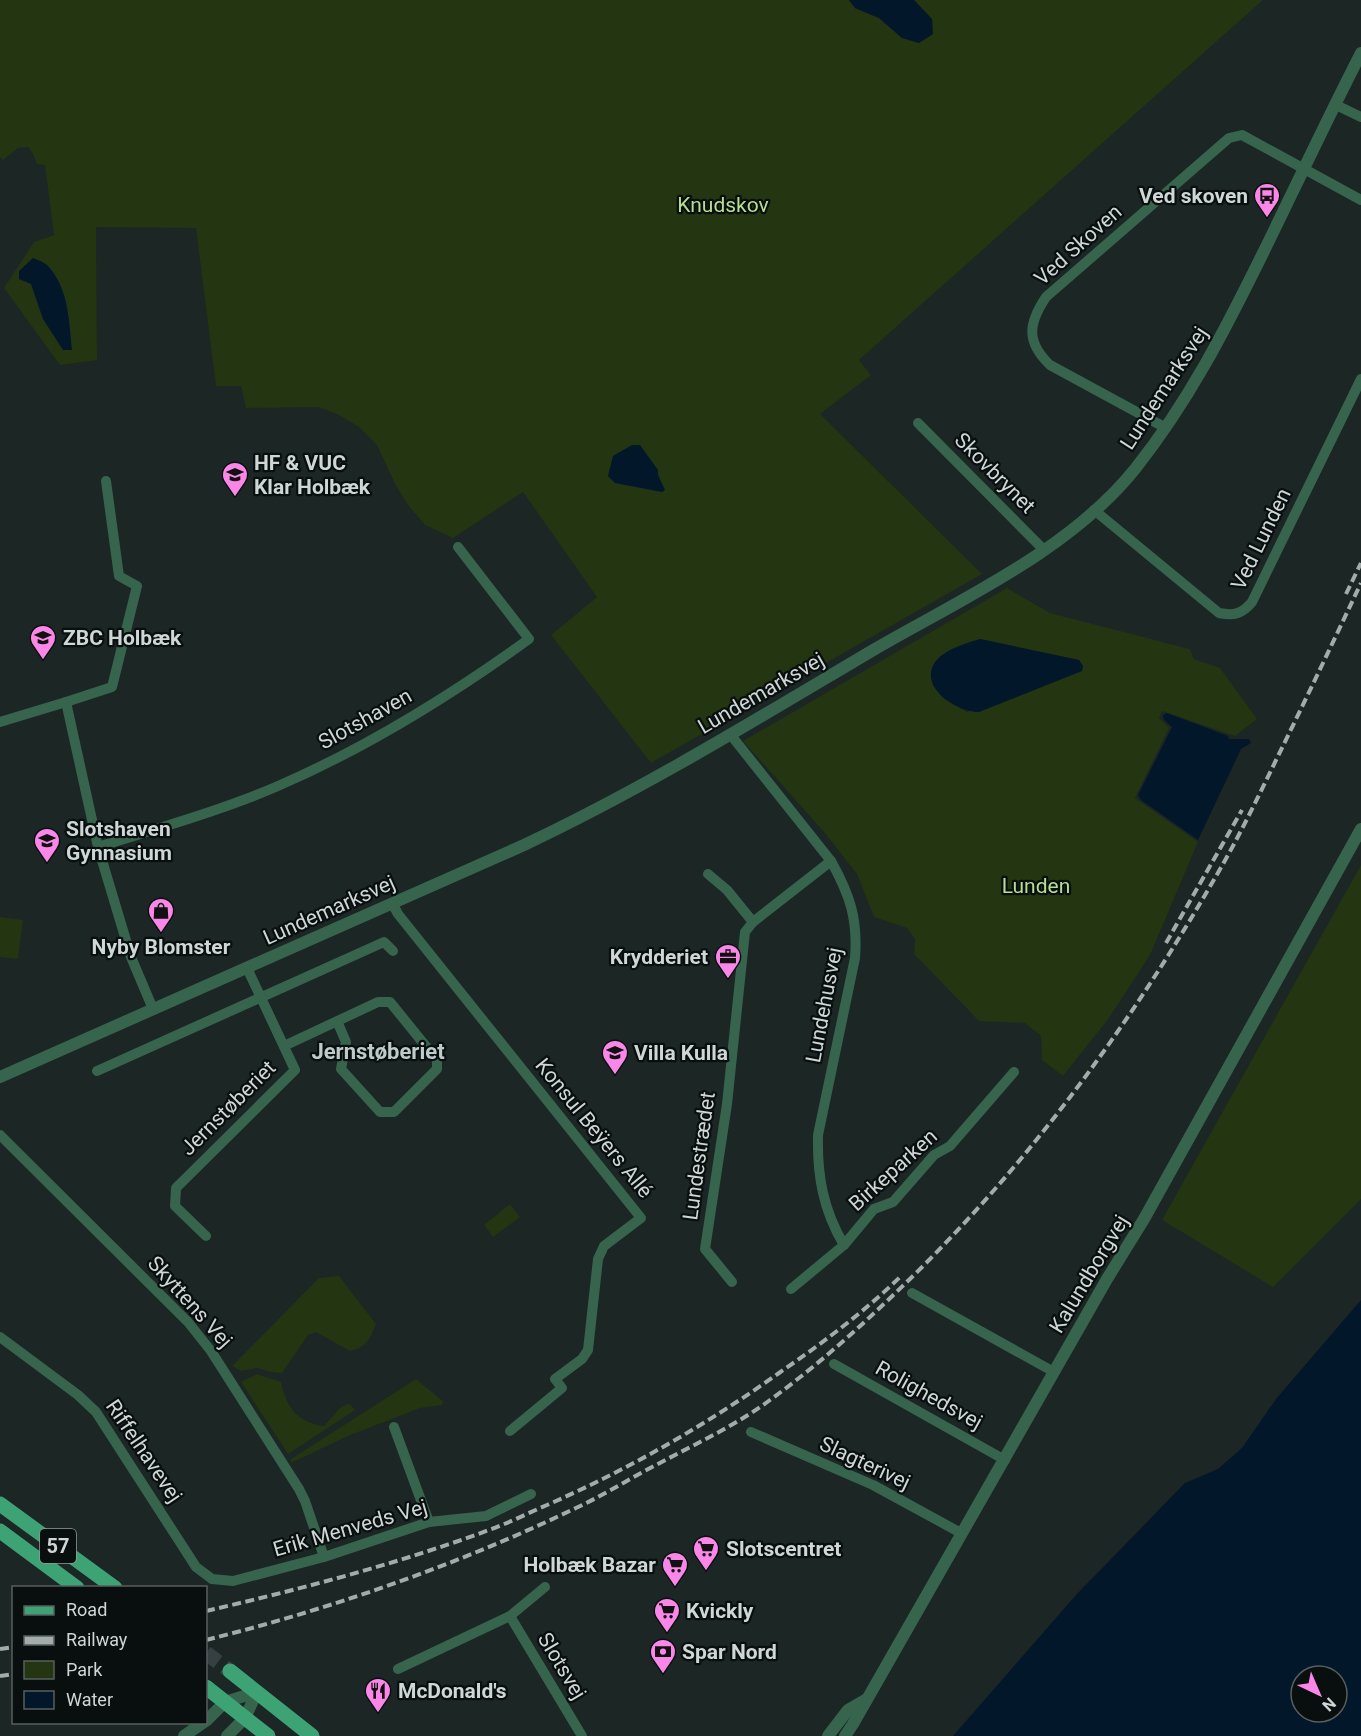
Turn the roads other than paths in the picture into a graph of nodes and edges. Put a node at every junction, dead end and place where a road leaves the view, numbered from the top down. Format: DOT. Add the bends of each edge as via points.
graph roads {
  1 [pos="1360,59"];
  2 [pos="1336,105"];
  3 [pos="1361,117"];
  4 [pos="1304,169"];
  5 [pos="1361,200"];
  6 [pos="1361,379"];
  7 [pos="918,423"];
  8 [pos="1166,428"];
  9 [pos="106,481"];
  10 [pos="1094,510"];
  11 [pos="458,547"];
  12 [pos="1044,550"];
  13 [pos="66,702"];
  14 [pos="0,722"];
  15 [pos="730,734"];
  16 [pos="1361,829"];
  17 [pos="98,847"];
  18 [pos="831,861"];
  19 [pos="708,874"];
  20 [pos="392,903"];
  21 [pos="753,922"];
  22 [pos="393,951"];
  23 [pos="247,968"];
  24 [pos="261,998"];
  25 [pos="153,1009"];
  26 [pos="337,1022"];
  27 [pos="284,1046"];
  28 [pos="97,1071"];
  29 [pos="1014,1072"];
  30 [pos="0,1077"];
  31 [pos="0,1134"];
  32 [pos="206,1236"];
  33 [pos="844,1245"];
  34 [pos="732,1282"];
  35 [pos="791,1289"];
  36 [pos="912,1293"];
  37 [pos="0,1337"];
  38 [pos="834,1364"];
  39 [pos="1054,1372"];
  40 [pos="394,1427"];
  41 [pos="510,1431"];
  42 [pos="751,1432"];
  43 [pos="1005,1460"];
  44 [pos="531,1494"];
  45 [pos="0,1504"];
  46 [pos="429,1522"];
  47 [pos="0,1531"];
  48 [pos="961,1533"];
  49 [pos="324,1557"];
  50 [pos="212,1579"];
  51 [pos="75,1586"];
  52 [pos="114,1586"];
  53 [pos="544,1587"];
  54 [pos="510,1616"];
  55 [pos="398,1669"];
  56 [pos="230,1671"];
  57 [pos="207,1688"];
  58 [pos="257,1692"];
  59 [pos="868,1698"];
  60 [pos="225,1702"];
  61 [pos="244,1718"];
  62 [pos="207,1720"];
  63 [pos="202,1724"];
  64 [pos="184,1736"];
  65 [pos="227,1736"];
  66 [pos="268,1736"];
  67 [pos="312,1736"];
  68 [pos="582,1736"];
  69 [pos="828,1736"];
  70 [pos="845,1736"];
  1 -- 2 [label="street, Lundemarksvej"];
  2 -- 3 [label="street"];
  2 -- 4 [label="street, Lundemarksvej"];
  4 -- 5 [label="street"];
  4 -- 8 [label="street, Lundemarksvej" via="1224,334"];
  4 -- 8 [label="street, Ved Skoven" via="1242,135 1229,138 1046,297 1036,312 1033,343 1050,365"];
  6 -- 10 [label="street, Ved Lunden" via="1245,611 1232,616 1219,613"];
  7 -- 12 [label="street, Skovbrynet"];
  8 -- 10 [label="street, Lundemarksvej" via="1132,472"];
  9 -- 13 [label="street" via="119,576 137,586 112,687"];
  10 -- 12 [label="street, Lundemarksvej"];
  11 -- 17 [label="street, Slotshaven" via="529,639 440,700 322,765 224,807"];
  12 -- 15 [label="street, Lundemarksvej"];
  13 -- 14 [label="street"];
  13 -- 17 [label="street"];
  15 -- 18 [label="street, Lundehusvej"];
  15 -- 20 [label="street, Lundemarksvej" via="561,827"];
  16 -- 39 [label="street, Kalundborgvej" via="1144,1219"];
  17 -- 25 [label="street" via="131,957"];
  18 -- 21 [label="street"];
  18 -- 33 [label="street, Lundehusvej" via="844,883 857,936 818,1135 817,1163 825,1204"];
  19 -- 21 [label="street"];
  20 -- 23 [label="street, Lundemarksvej"];
  20 -- 41 [label="street, Konsul Beÿers Allé" via="641,1218 604,1246 598,1258 588,1350 555,1379 562,1388"];
  21 -- 34 [label="street, Lundestrædet" via="745,932 728,1104 705,1249"];
  22 -- 24 [label="street" via="384,942"];
  23 -- 24 [label="street, Jernstøberiet"];
  23 -- 25 [label="street, Lundemarksvej"];
  24 -- 27 [label="street, Jernstøberiet"];
  24 -- 28 [label="street"];
  25 -- 30 [label="street, Lundemarksvej"];
  26 -- 26 [label="street" via="378,1002 390,1002 437,1060 437,1069 394,1112 380,1112 340,1069 346,1042"];
  26 -- 27 [label="street"];
  27 -- 32 [label="street, Jernstøberiet" via="295,1070 176,1188 175,1206"];
  29 -- 33 [label="street, Birkeparken" via="951,1146 934,1155 893,1203 874,1209"];
  31 -- 49 [label="street, Skyttens Vej" via="188,1322 211,1351 302,1495"];
  33 -- 35 [label="street, Birkeparken"];
  36 -- 39 [label="street"];
  37 -- 50 [label="street, Riffelhavevej" via="78,1395 98,1415 196,1567"];
  38 -- 43 [label="street, Rolighedsvej"];
  39 -- 43 [label="street, Kalundborgvej"];
  40 -- 46 [label="street"];
  42 -- 48 [label="street, Slagterivej" via="873,1485"];
  43 -- 48 [label="street, Kalundborgvej"];
  44 -- 46 [label="street, Erik Menveds Vej" via="486,1516"];
  45 -- 52 [label="main road, 57"];
  46 -- 49 [label="street, Erik Menveds Vej"];
  47 -- 51 [label="main road, 57"];
  48 -- 59 [label="street, Kalundborgvej"];
  49 -- 50 [label="street, Erik Menveds Vej" via="232,1581"];
  53 -- 54 [label="street"];
  54 -- 55 [label="street"];
  54 -- 68 [label="street, Slotsvej"];
  56 -- 58 [label="main road"];
  57 -- 60 [label="main road"];
  58 -- 60 [label="street"];
  58 -- 61 [label="street"];
  58 -- 67 [label="main road"];
  59 -- 69 [label="street" via="848,1710"];
  59 -- 70 [label="street, Kalundborgvej"];
  60 -- 61 [label="main road"];
  60 -- 62 [label="street"];
  61 -- 65 [label="street"];
  61 -- 66 [label="main road"];
  63 -- 64 [label="street"];
}
